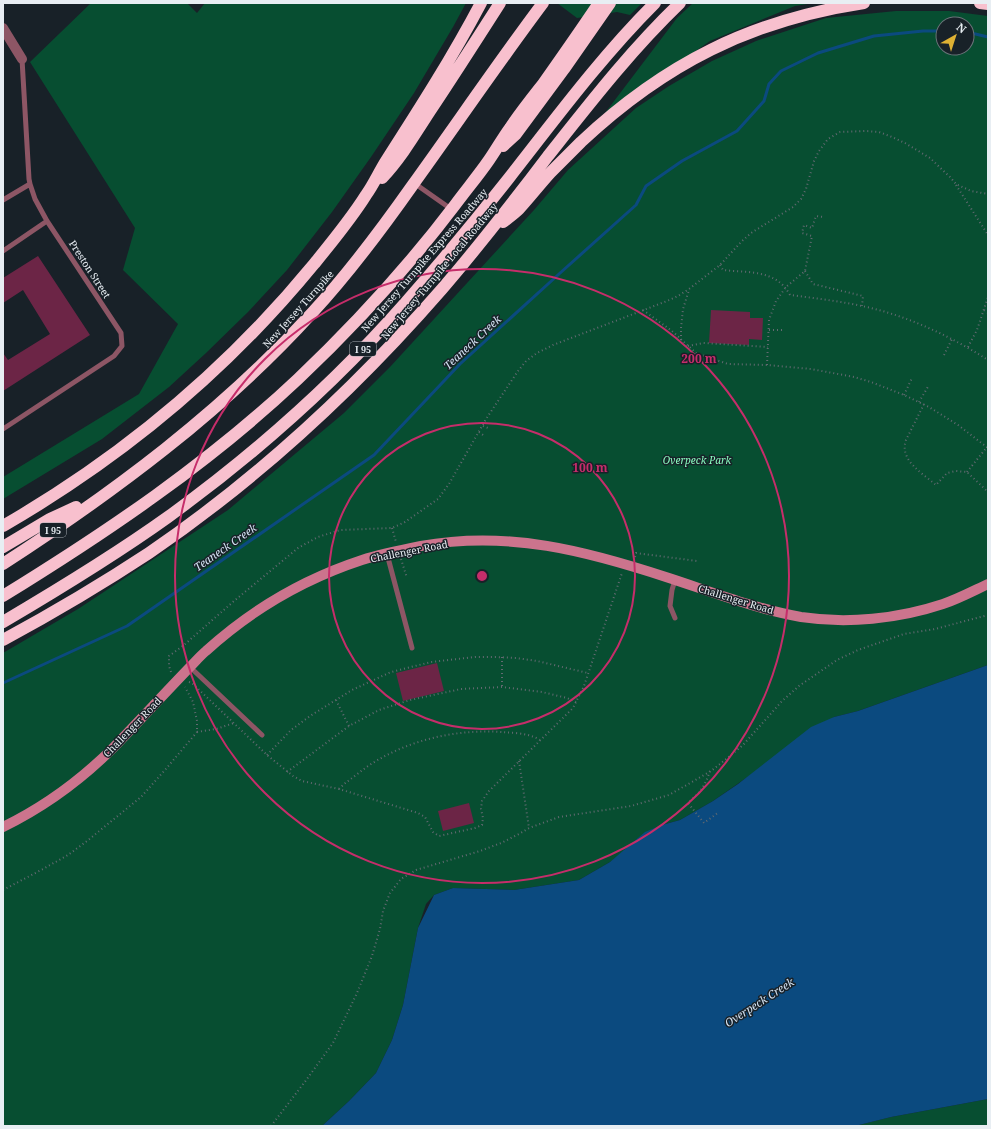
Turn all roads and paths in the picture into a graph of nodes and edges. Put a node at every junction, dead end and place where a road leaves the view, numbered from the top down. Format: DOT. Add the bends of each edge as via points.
graph roads {
  1 [pos="481,3"];
  2 [pos="500,3"];
  3 [pos="543,3"];
  4 [pos="599,3"];
  5 [pos="610,3"];
  6 [pos="655,3"];
  7 [pos="680,3"];
  8 [pos="864,3"];
  9 [pos="980,3"];
  10 [pos="988,4"];
  11 [pos="3,28"];
  12 [pos="22,59"];
  13 [pos="488,161"];
  14 [pos="414,183"];
  15 [pos="30,184"];
  16 [pos="956,184"];
  17 [pos="988,194"];
  18 [pos="367,195"];
  19 [pos="3,200"];
  20 [pos="452,209"];
  21 [pos="823,217"];
  22 [pos="47,221"];
  23 [pos="988,235"];
  24 [pos="481,241"];
  25 [pos="3,251"];
  26 [pos="720,265"];
  27 [pos="805,271"];
  28 [pos="786,287"];
  29 [pos="689,290"];
  30 [pos="988,298"];
  31 [pos="862,306"];
  32 [pos="643,310"];
  33 [pos="984,310"];
  34 [pos="988,313"];
  35 [pos="769,330"];
  36 [pos="782,330"];
  37 [pos="681,340"];
  38 [pos="952,340"];
  39 [pos="688,346"];
  40 [pos="768,347"];
  41 [pos="968,347"];
  42 [pos="944,355"];
  43 [pos="988,360"];
  44 [pos="767,365"];
  45 [pos="912,378"];
  46 [pos="929,385"];
  47 [pos="904,395"];
  48 [pos="919,402"];
  49 [pos="924,404"];
  50 [pos="483,426"];
  51 [pos="488,428"];
  52 [pos="3,429"];
  53 [pos="479,432"];
  54 [pos="484,435"];
  55 [pos="987,447"];
  56 [pos="967,472"];
  57 [pos="988,492"];
  58 [pos="103,495"];
  59 [pos="3,526"];
  60 [pos="3,547"];
  61 [pos="387,554"];
  62 [pos="697,561"];
  63 [pos="3,564"];
  64 [pos="632,566"];
  65 [pos="675,580"];
  66 [pos="988,584"];
  67 [pos="3,596"];
  68 [pos="988,615"];
  69 [pos="675,618"];
  70 [pos="3,622"];
  71 [pos="3,640"];
  72 [pos="412,648"];
  73 [pos="502,657"];
  74 [pos="190,667"];
  75 [pos="588,673"];
  76 [pos="178,679"];
  77 [pos="502,688"];
  78 [pos="336,700"];
  79 [pos="576,702"];
  80 [pos="234,723"];
  81 [pos="349,726"];
  82 [pos="197,732"];
  83 [pos="262,735"];
  84 [pos="540,740"];
  85 [pos="267,754"];
  86 [pos="519,761"];
  87 [pos="711,771"];
  88 [pos="287,772"];
  89 [pos="339,789"];
  90 [pos="719,812"];
  91 [pos="3,827"];
  92 [pos="529,828"];
  93 [pos="3,890"];
  94 [pos="271,1126"];
  1 -- 18 [label="highway" via="438,80"];
  2 -- 18 [label="highway" via="392,168"];
  3 -- 14 [label="highway, New Jersey Turnpike / I 95"];
  4 -- 13 [label="highway"];
  5 -- 13 [label="highway" via="516,134"];
  6 -- 70 [label="highway, New Jersey Turnpike Express Roadway / I 95" via="597,65 426,279 374,337 324,387 272,435 184,505 103,561"];
  7 -- 24 [label="highway, New Jersey Turnpike Local Roadway / I 95" via="618,68"];
  8 -- 24 [label="highway" via="823,10 763,27 713,48 670,73 597,128 551,172 519,209"];
  9 -- 10 [label="highway"];
  11 -- 12 [label="street"];
  12 -- 15 [label="lane, Preston Street"];
  13 -- 20 [label="highway"];
  14 -- 20 [label="lane"];
  14 -- 58 [label="highway, New Jersey Turnpike / I 95" via="338,283 269,359 197,424"];
  15 -- 19 [label="lane"];
  15 -- 22 [label="lane, Preston Street"];
  16 -- 17 [label="path" via="971,191"];
  16 -- 23 [label="path"];
  16 -- 26 [label="path" via="930,158 905,143 879,132 840,132 828,140 819,151 806,189 793,208 751,233"];
  18 -- 59 [label="highway" via="289,293 255,331 200,383 111,456"];
  20 -- 67 [label="highway" via="348,330 256,416 207,457 150,499"];
  21 -- 27 [label="path" via="816,216 812,228 804,225 802,233 812,236"];
  22 -- 25 [label="lane"];
  22 -- 52 [label="lane, Preston Street" via="122,333 122,346 114,356"];
  24 -- 71 [label="highway, New Jersey Turnpike Local Roadway / I 95" via="413,322 366,373 315,422 208,510 143,557"];
  26 -- 28 [label="path" via="722,270 766,275"];
  26 -- 29 [label="path"];
  27 -- 28 [label="path"];
  27 -- 31 [label="path" via="813,284 863,296"];
  28 -- 31 [label="path" via="790,295"];
  28 -- 35 [label="path" via="776,301 769,320"];
  29 -- 32 [label="path"];
  29 -- 37 [label="path" via="683,309"];
  30 -- 33 [label="path"];
  31 -- 38 [label="path" via="896,315"];
  32 -- 37 [label="path"];
  32 -- 50 [label="path" via="537,353 518,371"];
  33 -- 34 [label="path"];
  33 -- 41 [label="path"];
  35 -- 36 [label="path"];
  35 -- 40 [label="path"];
  37 -- 39 [label="path"];
  38 -- 41 [label="path"];
  38 -- 42 [label="path"];
  39 -- 40 [label="path" via="702,343"];
  39 -- 44 [label="path" via="696,353 728,364"];
  40 -- 44 [label="path"];
  41 -- 43 [label="path"];
  44 -- 47 [label="path" via="811,369 854,377"];
  45 -- 47 [label="path"];
  46 -- 48 [label="path"];
  47 -- 48 [label="path"];
  48 -- 49 [label="path"];
  49 -- 55 [label="path"];
  49 -- 56 [label="path" via="904,445 909,461 936,484 947,472"];
  50 -- 51 [label="path"];
  50 -- 53 [label="path"];
  53 -- 54 [label="path"];
  53 -- 76 [label="path" via="438,499 392,528 340,530 318,537 298,548 169,656 169,666"];
  55 -- 56 [label="path"];
  56 -- 57 [label="path"];
  58 -- 60 [label="highway" via="50,520"];
  58 -- 63 [label="highway, New Jersey Turnpike / I 95"];
  61 -- 64 [label="street, Challenger Road" via="454,542 505,541 572,550"];
  61 -- 72 [label="lane"];
  61 -- 74 [label="street, Challenger Road" via="362,560 292,590 227,633"];
  62 -- 64 [label="path" via="636,553"];
  64 -- 65 [label="street, Challenger Road"];
  64 -- 75 [label="path" via="630,574 624,572 620,576"];
  65 -- 66 [label="street, Challenger Road" via="765,608 801,616 856,620 910,613 942,604"];
  65 -- 69 [label="lane" via="670,606"];
  68 -- 87 [label="path" via="936,629 904,634 837,660 799,686 771,712 743,745"];
  73 -- 75 [label="path" via="536,661"];
  73 -- 77 [label="path"];
  73 -- 78 [label="path" via="431,662 391,672"];
  74 -- 76 [label="street, Challenger Road"];
  74 -- 83 [label="lane"];
  75 -- 79 [label="path"];
  76 -- 91 [label="street, Challenger Road" via="113,748 85,773 47,802"];
  77 -- 79 [label="path" via="542,692"];
  77 -- 81 [label="path" via="461,689 410,700 379,710"];
  78 -- 81 [label="path"];
  78 -- 85 [label="path" via="291,730"];
  79 -- 84 [label="path"];
  80 -- 82 [label="path"];
  80 -- 82 [label="path" via="189,682 185,686 193,702"];
  80 -- 85 [label="path"];
  81 -- 88 [label="path"];
  82 -- 93 [label="path" via="146,791 106,826 68,855"];
  84 -- 86 [label="path"];
  84 -- 89 [label="path" via="534,736 496,732 471,732 434,738 375,761"];
  85 -- 88 [label="path"];
  86 -- 89 [label="path" via="482,801 482,825 439,836 433,832 425,817 418,813"];
  86 -- 92 [label="path"];
  87 -- 90 [label="path" via="706,784 688,803 704,823"];
  87 -- 92 [label="path" via="669,795 631,806 560,817"];
  88 -- 89 [label="path" via="302,781"];
  92 -- 94 [label="path" via="480,851 416,870 401,879 390,893 372,956 333,1044"];
}
